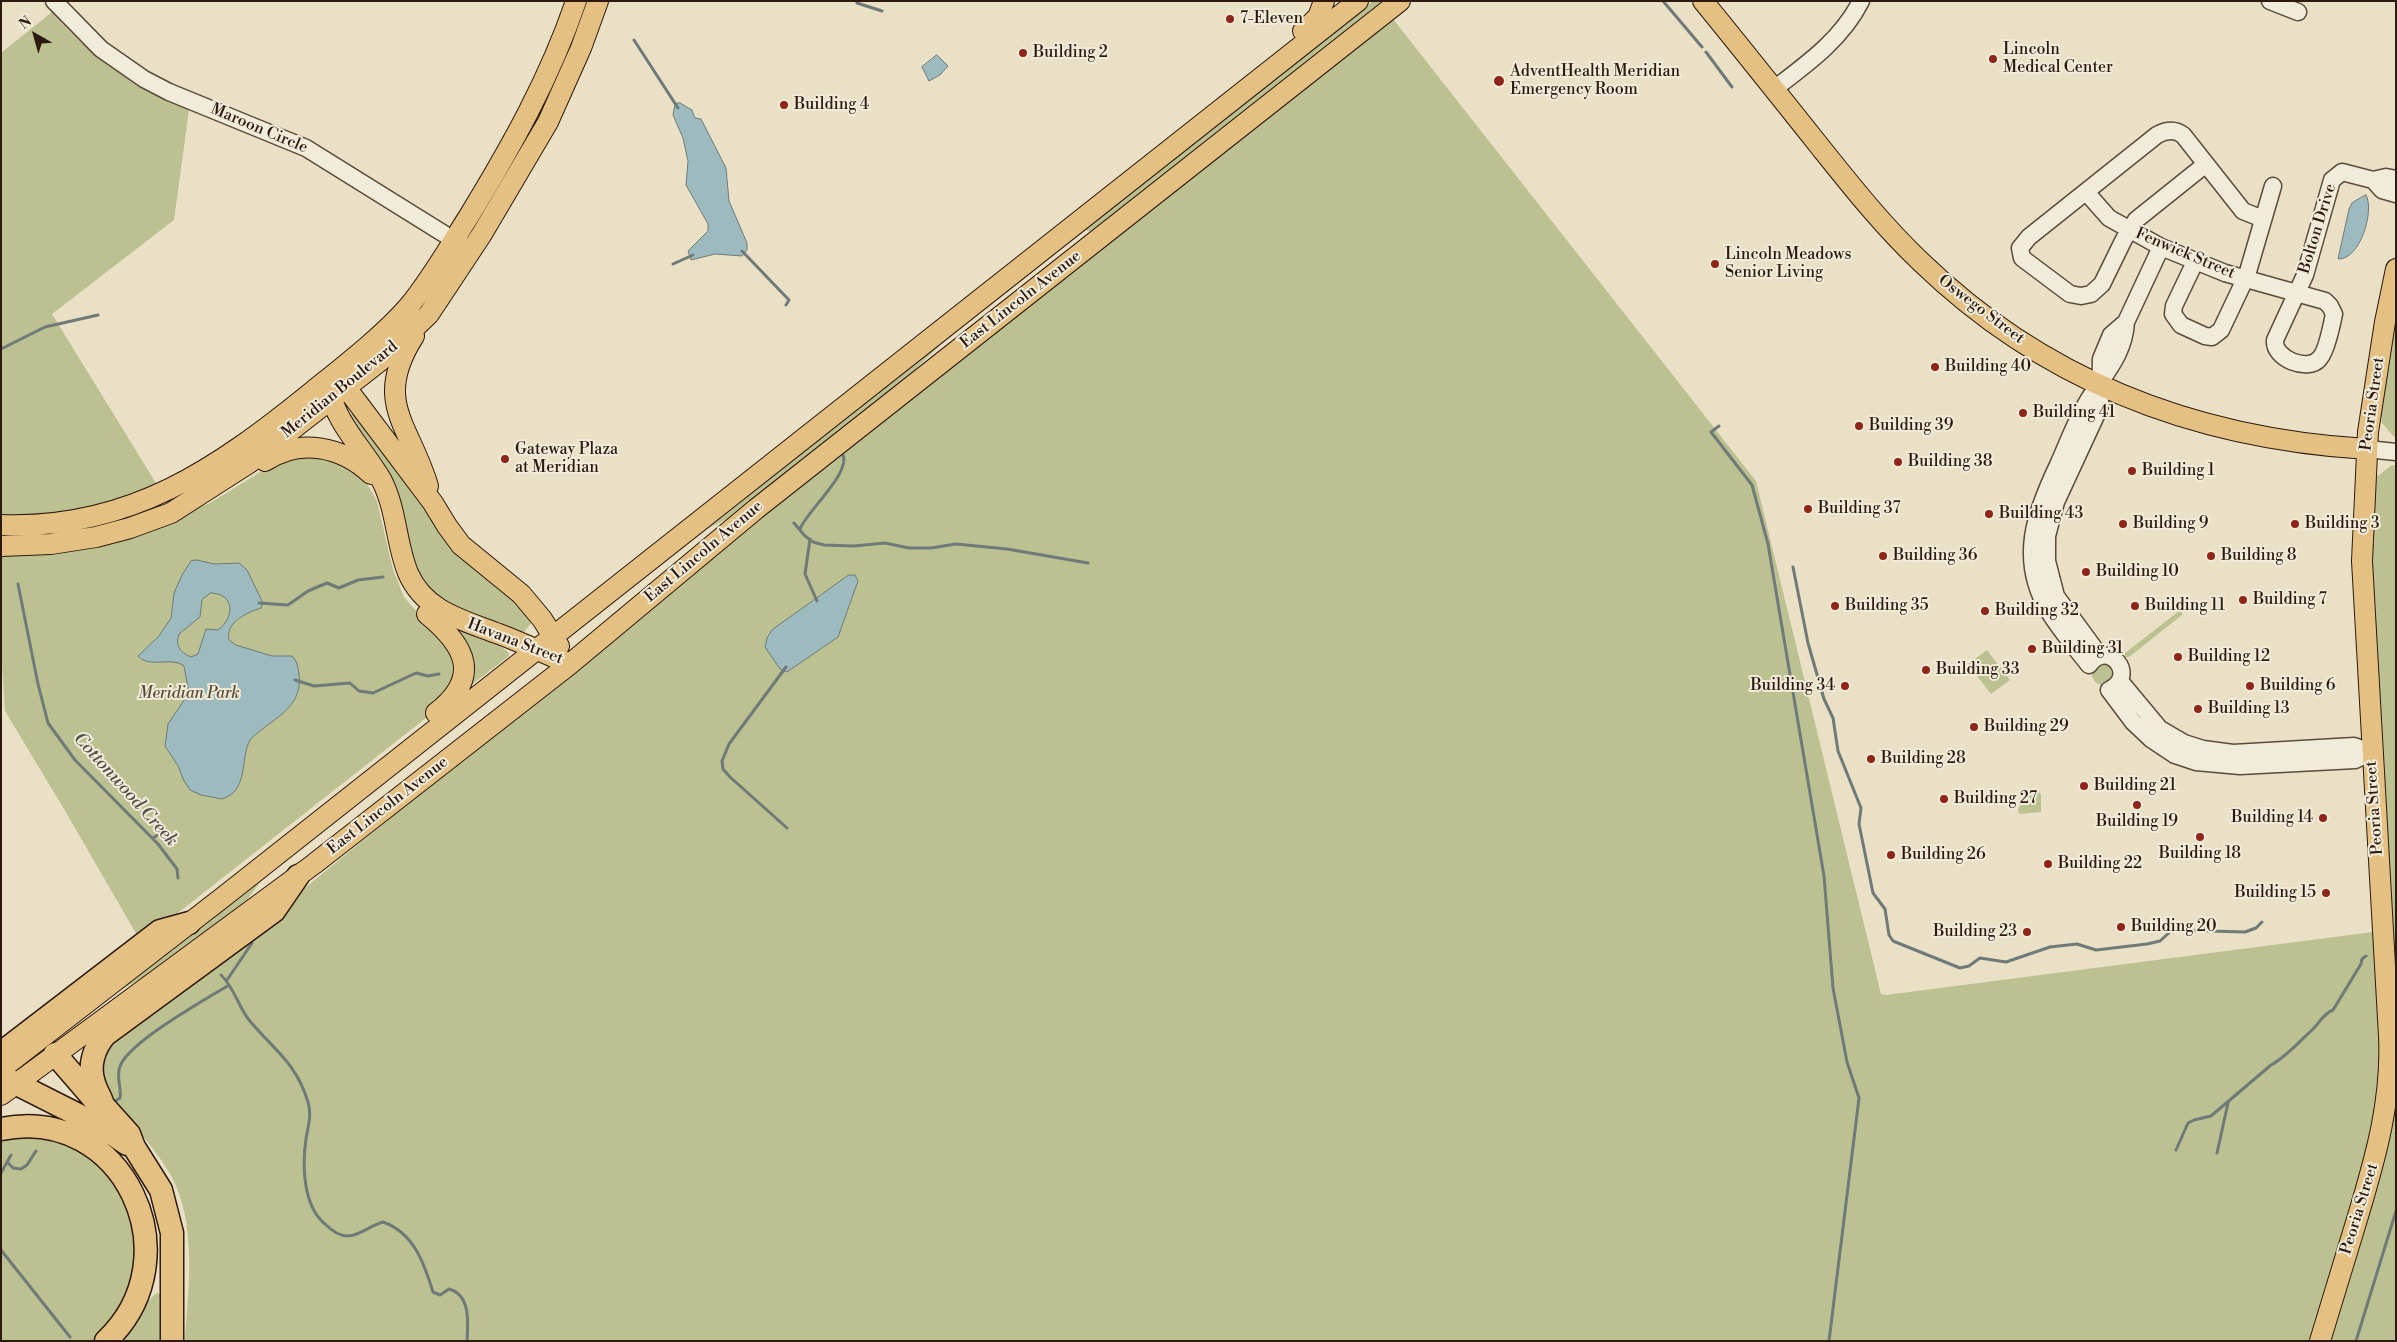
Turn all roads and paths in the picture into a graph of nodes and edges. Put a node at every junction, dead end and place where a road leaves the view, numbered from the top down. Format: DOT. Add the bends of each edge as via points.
graph roads {
  1 [pos="54,1"];
  2 [pos="576,1"];
  3 [pos="598,1"];
  4 [pos="1324,1"];
  5 [pos="1358,1"];
  6 [pos="1400,1"];
  7 [pos="1703,1"];
  8 [pos="1861,1"];
  9 [pos="2270,1"];
  10 [pos="2298,12"];
  11 [pos="1774,90"];
  12 [pos="1229,103"];
  13 [pos="2206,164"];
  14 [pos="2396,179"];
  15 [pos="2374,180"];
  16 [pos="2273,186"];
  17 [pos="2086,192"];
  18 [pos="2396,194"];
  19 [pos="2263,219"];
  20 [pos="2128,231"];
  21 [pos="454,240"];
  22 [pos="2161,247"];
  23 [pos="472,251"];
  24 [pos="2195,262"];
  25 [pos="2396,269"];
  26 [pos="2245,279"];
  27 [pos="2297,293"];
  28 [pos="429,314"];
  29 [pos="327,380"];
  30 [pos="2099,384"];
  31 [pos="339,395"];
  32 [pos="2367,449"];
  33 [pos="2396,452"];
  34 [pos="386,490"];
  35 [pos="433,502"];
  36 [pos="179,509"];
  37 [pos="1,525"];
  38 [pos="1,546"];
  39 [pos="407,571"];
  40 [pos="553,636"];
  41 [pos="536,649"];
  42 [pos="570,664"];
  43 [pos="2371,752"];
  44 [pos="352,794"];
  45 [pos="298,876"];
  46 [pos="190,923"];
  47 [pos="1,1053"];
  48 [pos="56,1054"];
  49 [pos="5,1081"];
  50 [pos="103,1105"];
  51 [pos="1,1129"];
  52 [pos="134,1148"];
  53 [pos="106,1341"];
  54 [pos="172,1341"];
  55 [pos="2320,1341"];
  1 -- 21 [label="street, Maroon Circle" via="96,45 144,79 306,148"];
  2 -- 21 [label="main road, Meridian Boulevard" via="540,91"];
  3 -- 23 [label="main road, Meridian Boulevard" via="548,122"];
  4 -- 12 [label="main road" via="1315,21 1243,78"];
  5 -- 12 [label="main road, East Lincoln Avenue"];
  6 -- 42 [label="main road, East Lincoln Avenue" via="749,514"];
  7 -- 11 [label="main road, Oswego Street"];
  8 -- 11 [label="street" via="1831,43"];
  9 -- 10 [label="street"];
  11 -- 30 [label="main road, Oswego Street" via="1867,204 1933,273 2027,345"];
  12 -- 40 [label="main road, East Lincoln Avenue"];
  13 -- 17 [label="street" via="2181,133 2165,131"];
  13 -- 19 [label="street" via="2243,211"];
  13 -- 20 [label="street" via="2142,214"];
  14 -- 15 [label="street"];
  15 -- 18 [label="street" via="2382,190"];
  15 -- 27 [label="street, Bolton Drive" via="2345,172 2334,176"];
  16 -- 19 [label="street"];
  17 -- 20 [label="street, Fenwick Street" via="2106,216"];
  17 -- 20 [label="street" via="2024,242 2020,252 2025,262 2070,294 2089,295 2102,284"];
  19 -- 26 [label="street"];
  20 -- 22 [label="street, Fenwick Street"];
  21 -- 23 [label="street, Maroon Circle"];
  21 -- 29 [label="main road, Meridian Boulevard" via="408,307"];
  22 -- 24 [label="street, Fenwick Street"];
  22 -- 30 [label="street" via="2126,322 2111,335 2101,359"];
  23 -- 28 [label="main road, Meridian Boulevard"];
  24 -- 26 [label="street, Fenwick Street"];
  24 -- 26 [label="street" via="2173,314 2181,325 2205,336 2212,337 2221,330"];
  25 -- 32 [label="main road, Peoria Street"];
  26 -- 27 [label="street, Fenwick Street"];
  28 -- 31 [label="main road, Meridian Boulevard"];
  28 -- 35 [label="main road" via="400,362 395,398 398,417 418,458"];
  29 -- 31 [label="main road, Havana Street"];
  29 -- 37 [label="main road, Meridian Boulevard" via="230,455 160,495 85,518"];
  30 -- 32 [label="main road, Oswego Street" via="2160,410 2235,432 2281,441"];
  30 -- 43 [label="street" via="2088,401 2035,519 2032,541 2034,571 2043,602 2055,621 2094,660 2109,656 2116,660 2122,672 2114,685 2133,722 2151,739 2176,754 2196,762 2235,766 2356,760"];
  31 -- 34 [label="main road, Havana Street"];
  31 -- 35 [label="main road, Havana Street"];
  31 -- 36 [label="main road, Meridian Boulevard" via="243,467"];
  32 -- 33 [label="street"];
  32 -- 43 [label="main road, Peoria Street" via="2362,572"];
  34 -- 36 [label="main road" via="346,456 324,448 301,448 274,456 225,488"];
  34 -- 39 [label="main road, Havana Street"];
  35 -- 40 [label="main road, Havana Street" via="461,544 521,594"];
  36 -- 38 [label="main road, Meridian Boulevard" via="140,525 96,537 51,544"];
  39 -- 41 [label="main road, Havana Street" via="420,592 444,613"];
  39 -- 44 [label="main road" via="411,596 457,644 463,661 462,682 449,703 363,771"];
  40 -- 41 [label="main road, East Lincoln Avenue"];
  40 -- 42 [label="main road, Havana Street"];
  41 -- 42 [label="main road, Havana Street"];
  41 -- 44 [label="main road, East Lincoln Avenue"];
  42 -- 45 [label="main road, East Lincoln Avenue"];
  43 -- 55 [label="main road, Peoria Street" via="2389,1036 2388,1093 2376,1156"];
  44 -- 46 [label="main road, East Lincoln Avenue"];
  45 -- 48 [label="main road, East Lincoln Avenue"];
  45 -- 50 [label="highway" via="274,910 105,1035 96,1047 92,1069 93,1082"];
  46 -- 47 [label="highway" via="160,931"];
  46 -- 49 [label="main road, East Lincoln Avenue"];
  48 -- 49 [label="main road, East Lincoln Avenue"];
  48 -- 50 [label="highway" via="93,1098"];
  49 -- 52 [label="highway" via="102,1127"];
  50 -- 52 [label="highway" via="129,1134"];
  51 -- 53 [label="highway" via="38,1128 72,1137 105,1158 131,1188 146,1231 145,1268 136,1301"];
  52 -- 54 [label="highway" via="156,1178 171,1224"];
}
